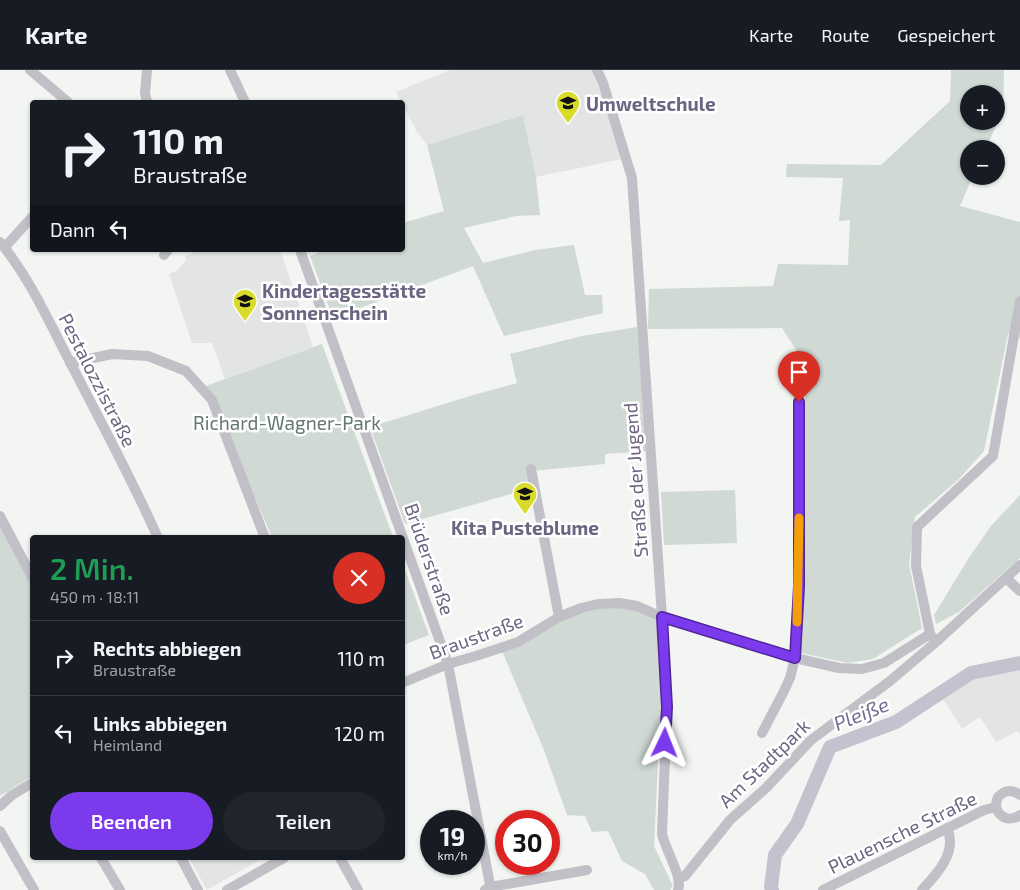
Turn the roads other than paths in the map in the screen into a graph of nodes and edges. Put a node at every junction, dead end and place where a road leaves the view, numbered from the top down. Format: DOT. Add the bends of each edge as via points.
graph roads {
  1 [pos="30,70"];
  2 [pos="147,70"];
  3 [pos="230,70"];
  4 [pos="597,70"];
  5 [pos="66,100"];
  6 [pos="147,100"];
  7 [pos="245,100"];
  8 [pos="30,219"];
  9 [pos="2,245"];
  10 [pos="301,252"];
  11 [pos="1020,301"];
  12 [pos="70,363"];
  13 [pos="799,402"];
  14 [pos="531,469"];
  15 [pos="0,516"];
  16 [pos="157,535"];
  17 [pos="264,535"];
  18 [pos="402,535"];
  19 [pos="405,544"];
  20 [pos="1020,565"];
  21 [pos="30,573"];
  22 [pos="1006,578"];
  23 [pos="1020,591"];
  24 [pos="559,617"];
  25 [pos="662,617"];
  26 [pos="933,638"];
  27 [pos="795,658"];
  28 [pos="448,664"];
  29 [pos="405,682"];
  30 [pos="762,733"];
  31 [pos="30,784"];
  32 [pos="1020,794"];
  33 [pos="0,806"];
  34 [pos="996,807"];
  35 [pos="1020,815"];
  36 [pos="948,828"];
  37 [pos="0,831"];
  38 [pos="102,860"];
  39 [pos="182,860"];
  40 [pos="280,860"];
  41 [pos="341,860"];
  42 [pos="587,870"];
  43 [pos="679,878"];
  44 [pos="488,889"];
  45 [pos="34,890"];
  46 [pos="120,890"];
  47 [pos="198,890"];
  48 [pos="227,890"];
  49 [pos="358,890"];
  50 [pos="678,890"];
  51 [pos="824,890"];
  52 [pos="922,890"];
  1 -- 5 [label="street"];
  2 -- 6 [label="street"];
  3 -- 7 [label="street"];
  4 -- 25 [label="street, Straße der Jugend" via="632,178"];
  8 -- 9 [label="street"];
  9 -- 12 [label="street, Pestalozzistraße" via="29,283"];
  10 -- 18 [label="street, Brüderstraße"];
  11 -- 26 [label="street" via="993,456 917,527 916,566"];
  12 -- 16 [label="street, Pestalozzistraße"];
  12 -- 17 [label="street" via="121,354 148,356 186,371 212,400"];
  13 -- 27 [label="street" via="799,586"];
  14 -- 24 [label="street"];
  15 -- 21 [label="street"];
  19 -- 28 [label="street, Brüderstraße"];
  20 -- 22 [label="street, Am Stadtpark"];
  22 -- 23 [label="street"];
  22 -- 26 [label="street, Am Stadtpark"];
  24 -- 25 [label="street, Braustraße" via="581,608 619,603 637,606"];
  24 -- 28 [label="street, Braustraße" via="518,642"];
  25 -- 27 [label="street, Braustraße"];
  25 -- 43 [label="street, Straße der Jugend" via="667,707 662,834"];
  26 -- 27 [label="street, Braustraße" via="884,663 862,670"];
  26 -- 43 [label="street, Am Stadtpark" via="890,681 811,740 766,788 730,820 692,870"];
  27 -- 30 [label="street" via="790,678"];
  28 -- 29 [label="street, Braustraße"];
  28 -- 44 [label="street, Brüderstraße"];
  31 -- 33 [label="street"];
  32 -- 34 [label="street" via="1010,791 1001,794"];
  34 -- 35 [label="street" via="999,814 1008,819"];
  34 -- 36 [label="street, Plauensche Straße"];
  36 -- 51 [label="street, Plauensche Straße"];
  36 -- 52 [label="street" via="951,836 946,859 940,871"];
  37 -- 45 [label="street"];
  38 -- 46 [label="street"];
  39 -- 47 [label="street"];
  40 -- 48 [label="street"];
  41 -- 49 [label="street"];
  42 -- 44 [label="street"];
  43 -- 50 [label="street, Straße der Jugend"];
}
